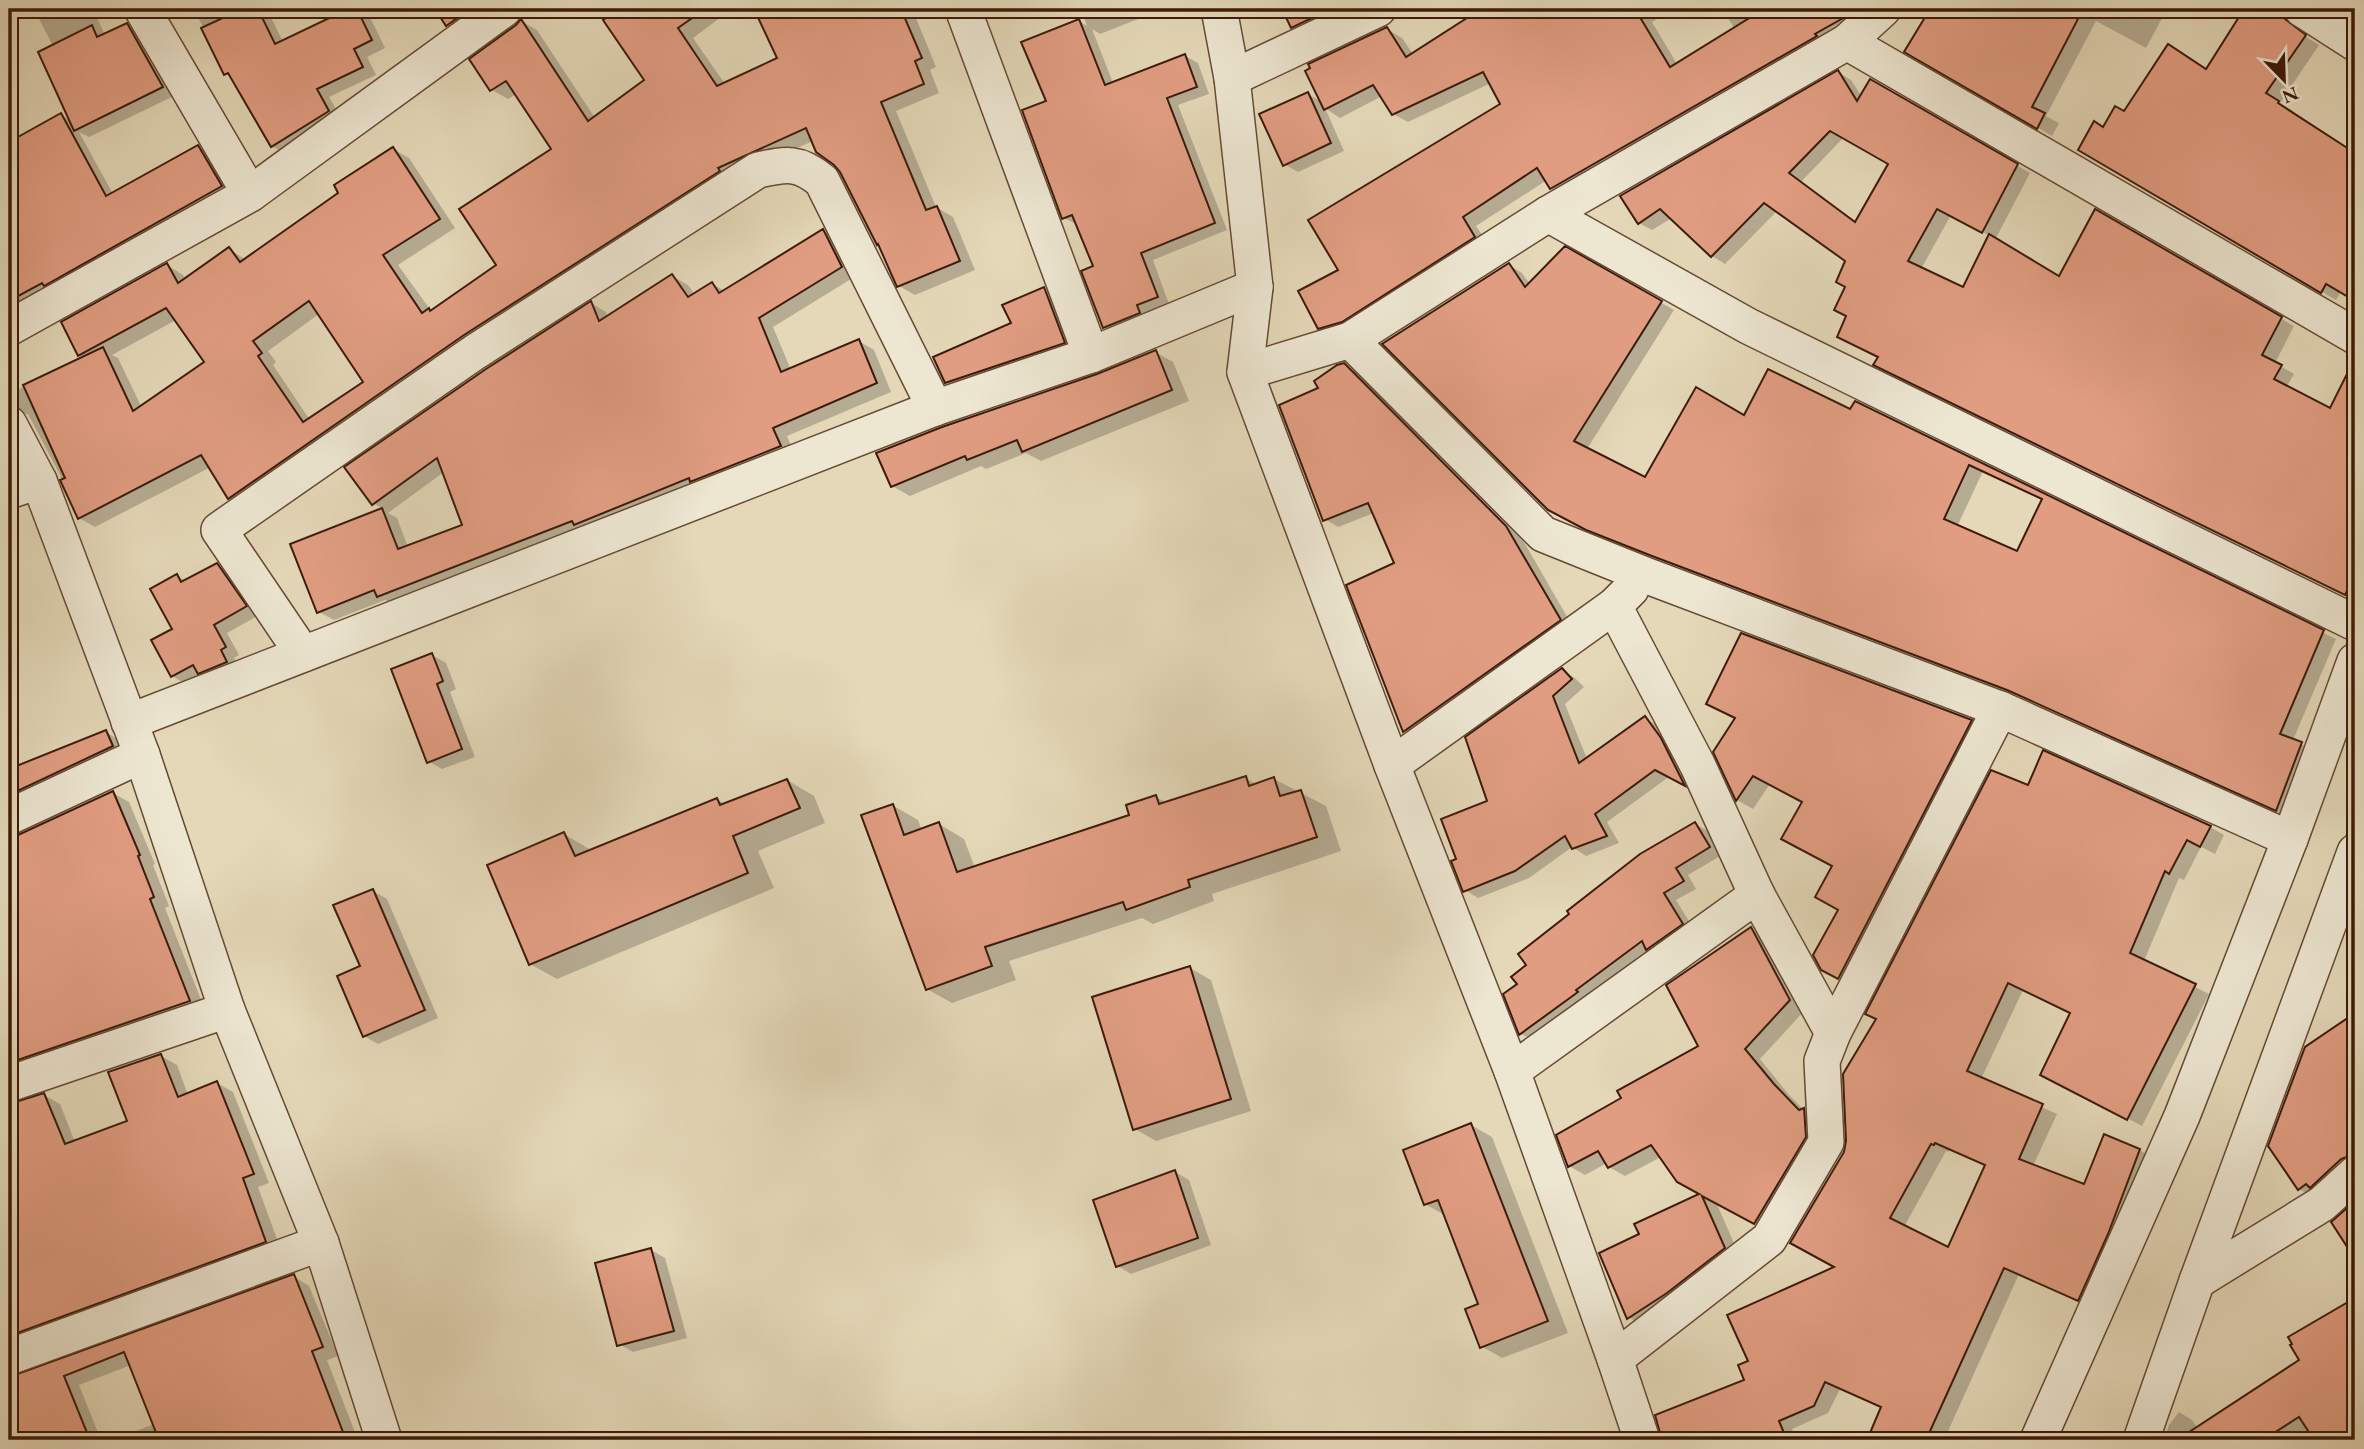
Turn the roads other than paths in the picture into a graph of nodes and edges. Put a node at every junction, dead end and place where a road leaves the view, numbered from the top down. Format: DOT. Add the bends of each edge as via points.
graph roads {
  1 [pos="142,9"];
  2 [pos="504,9"];
  3 [pos="963,9"];
  4 [pos="1219,9"];
  5 [pos="1378,9"];
  6 [pos="1883,9"];
  7 [pos="2302,9"];
  8 [pos="1847,43"];
  9 [pos="2355,43"];
  10 [pos="1232,78"];
  11 [pos="250,194"];
  12 [pos="1548,214"];
  13 [pos="1255,287"];
  14 [pos="9,328"];
  15 [pos="2355,336"];
  16 [pos="1350,340"];
  17 [pos="1091,355"];
  18 [pos="1245,372"];
  19 [pos="934,408"];
  20 [pos="9,424"];
  21 [pos="24,486"];
  22 [pos="1645,575"];
  23 [pos="1614,606"];
  24 [pos="2355,623"];
  25 [pos="303,654"];
  26 [pos="2355,661"];
  27 [pos="2000,709"];
  28 [pos="129,722"];
  29 [pos="142,755"];
  30 [pos="1392,765"];
  31 [pos="9,817"];
  32 [pos="2290,839"];
  33 [pos="2354,858"];
  34 [pos="1757,895"];
  35 [pos="227,1010"];
  36 [pos="1833,1032"];
  37 [pos="1512,1071"];
  38 [pos="9,1084"];
  39 [pos="2355,1174"];
  40 [pos="321,1242"];
  41 [pos="2197,1281"];
  42 [pos="9,1357"];
  43 [pos="1615,1359"];
  44 [pos="384,1440"];
  45 [pos="1642,1440"];
  46 [pos="2038,1440"];
  47 [pos="2141,1440"];
  1 -- 11 [label="street"];
  2 -- 11 [label="street"];
  3 -- 17 [label="street"];
  4 -- 10 [label="street"];
  5 -- 10 [label="street"];
  6 -- 8 [label="street"];
  7 -- 9 [label="street"];
  8 -- 12 [label="street"];
  8 -- 15 [label="street"];
  10 -- 13 [label="street"];
  11 -- 14 [label="street"];
  12 -- 16 [label="street"];
  12 -- 24 [label="street" via="1748,327"];
  13 -- 17 [label="street"];
  13 -- 18 [label="street"];
  16 -- 18 [label="street"];
  16 -- 22 [label="street" via="1543,534"];
  17 -- 19 [label="street"];
  18 -- 30 [label="street"];
  19 -- 25 [label="street"];
  19 -- 25 [label="street" via="822,181 808,168 785,164 758,170 475,352 219,530"];
  20 -- 21 [label="street"];
  21 -- 28 [label="street"];
  22 -- 23 [label="street"];
  22 -- 27 [label="street"];
  23 -- 30 [label="street"];
  23 -- 34 [label="street" via="1698,766"];
  25 -- 28 [label="street"];
  26 -- 32 [label="street"];
  27 -- 32 [label="street"];
  27 -- 36 [label="street"];
  28 -- 29 [label="street"];
  29 -- 31 [label="street"];
  29 -- 35 [label="street"];
  30 -- 37 [label="street"];
  32 -- 46 [label="street" via="2182,1116"];
  33 -- 41 [label="street"];
  34 -- 36 [label="street"];
  34 -- 37 [label="street"];
  35 -- 38 [label="street"];
  35 -- 40 [label="street"];
  36 -- 43 [label="street" via="1822,1061 1826,1142 1769,1239"];
  37 -- 43 [label="street"];
  39 -- 41 [label="street" via="2322,1204"];
  40 -- 42 [label="street"];
  40 -- 44 [label="street"];
  41 -- 47 [label="street"];
  43 -- 45 [label="street"];
}
